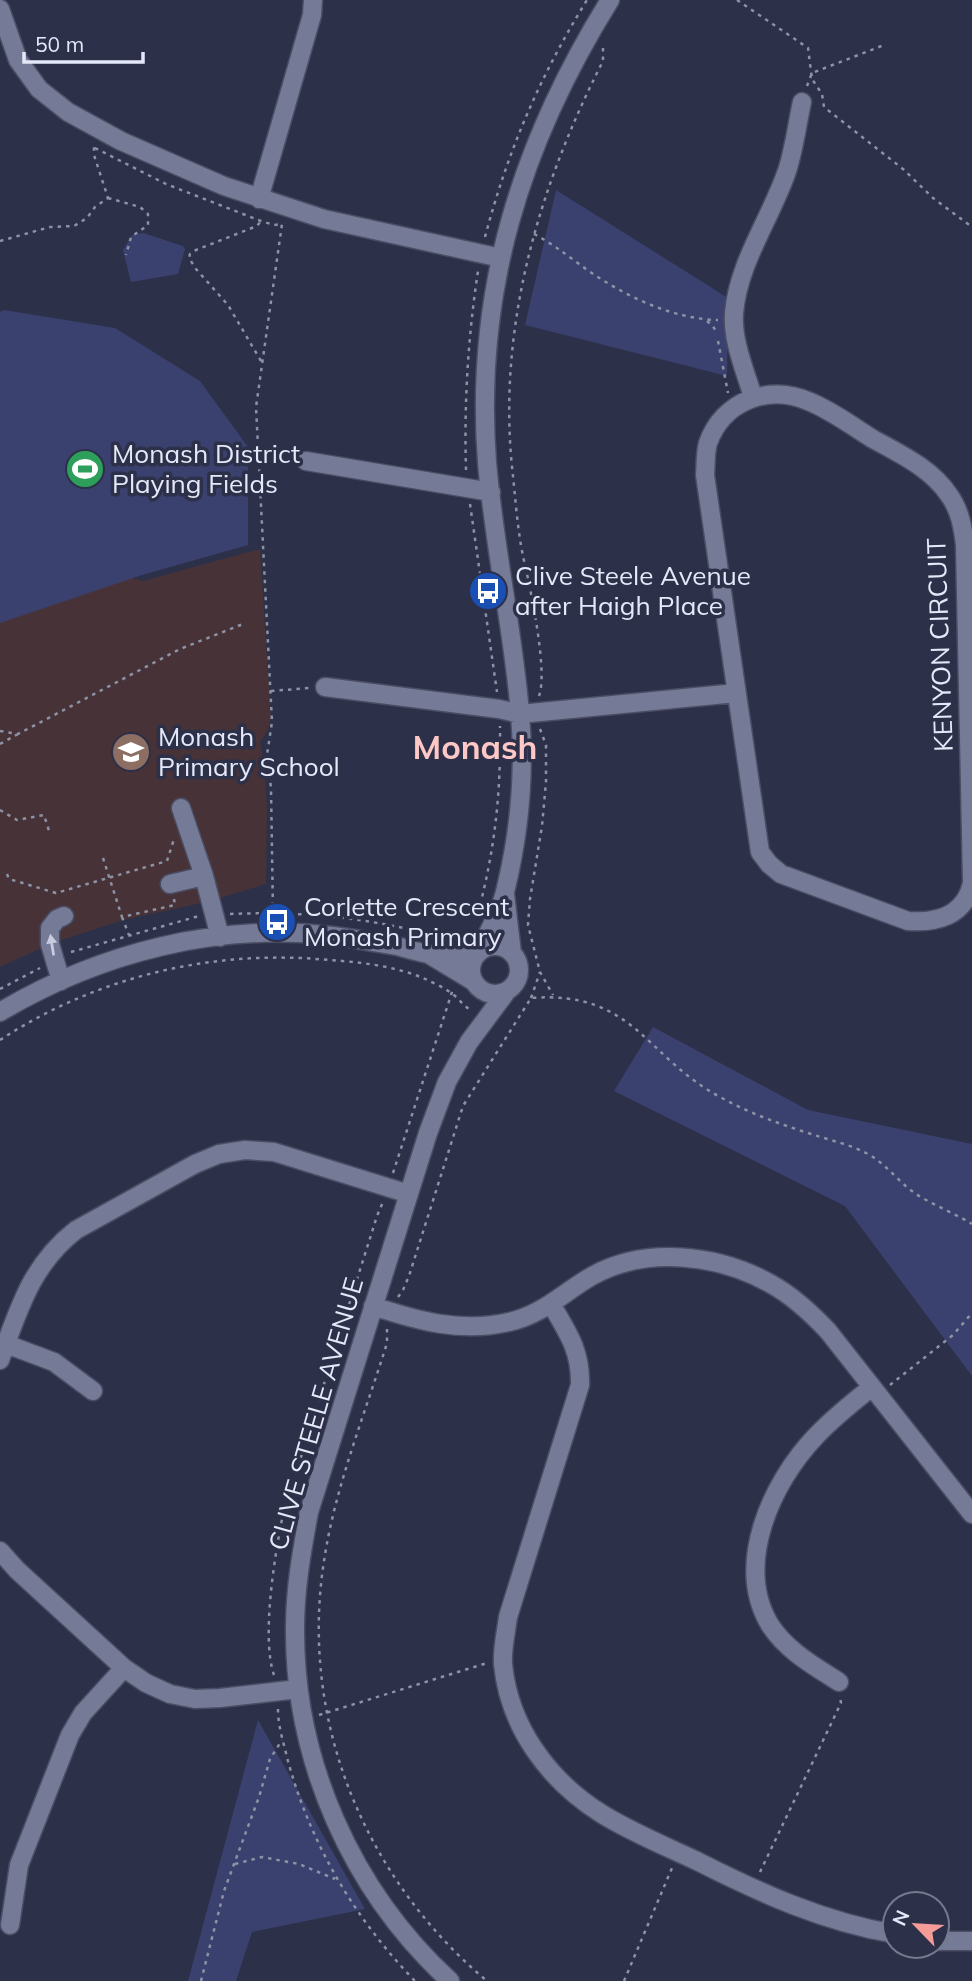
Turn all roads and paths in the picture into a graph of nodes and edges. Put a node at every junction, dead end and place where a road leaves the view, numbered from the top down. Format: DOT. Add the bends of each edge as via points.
graph roads {
  1 [pos="313,0"];
  2 [pos="610,0"];
  3 [pos="737,0"];
  4 [pos="0,9"];
  5 [pos="604,35"];
  6 [pos="884,45"];
  7 [pos="812,74"];
  8 [pos="802,102"];
  9 [pos="88,144"];
  10 [pos="95,148"];
  11 [pos="108,198"];
  12 [pos="259,199"];
  13 [pos="261,221"];
  14 [pos="972,227"];
  15 [pos="0,240"];
  16 [pos="126,255"];
  17 [pos="501,258"];
  18 [pos="705,320"];
  19 [pos="262,363"];
  20 [pos="753,397"];
  21 [pos="729,399"];
  22 [pos="258,458"];
  23 [pos="306,461"];
  24 [pos="491,492"];
  25 [pos="469,500"];
  26 [pos="243,624"];
  27 [pos="325,687"];
  28 [pos="271,691"];
  29 [pos="497,691"];
  30 [pos="736,693"];
  31 [pos="538,700"];
  32 [pos="520,714"];
  33 [pos="500,723"];
  34 [pos="545,724"];
  35 [pos="0,731"];
  36 [pos="18,734"];
  37 [pos="0,744"];
  38 [pos="181,808"];
  39 [pos="0,810"];
  40 [pos="188,828"];
  41 [pos="50,834"];
  42 [pos="103,858"];
  43 [pos="7,874"];
  44 [pos="204,876"];
  45 [pos="109,878"];
  46 [pos="972,882"];
  47 [pos="170,884"];
  48 [pos="505,894"];
  49 [pos="273,913"];
  50 [pos="64,916"];
  51 [pos="122,917"];
  52 [pos="476,920"];
  53 [pos="129,935"];
  54 [pos="220,937"];
  55 [pos="478,952"];
  56 [pos="512,953"];
  57 [pos="430,955"];
  58 [pos="540,972"];
  59 [pos="61,981"];
  60 [pos="474,983"];
  61 [pos="507,991"];
  62 [pos="452,993"];
  63 [pos="555,996"];
  64 [pos="531,999"];
  65 [pos="467,1009"];
  66 [pos="0,1012"];
  67 [pos="0,1040"];
  68 [pos="469,1042"];
  69 [pos="392,1176"];
  70 [pos="409,1194"];
  71 [pos="386,1197"];
  72 [pos="972,1224"];
  73 [pos="394,1300"];
  74 [pos="551,1304"];
  75 [pos="373,1306"];
  76 [pos="972,1313"];
  77 [pos="3,1352"];
  78 [pos="93,1391"];
  79 [pos="875,1391"];
  80 [pos="972,1514"];
  81 [pos="0,1551"];
  82 [pos="320,1656"];
  83 [pos="503,1657"];
  84 [pos="124,1668"];
  85 [pos="277,1681"];
  86 [pos="839,1682"];
  87 [pos="298,1689"];
  88 [pos="841,1703"];
  89 [pos="327,1713"];
  90 [pos="283,1740"];
  91 [pos="675,1861"];
  92 [pos="235,1864"];
  93 [pos="337,1880"];
  94 [pos="751,1888"];
  95 [pos="10,1925"];
  96 [pos="881,1931"];
  97 [pos="951,1941"];
  98 [pos="972,1941"];
  99 [pos="201,1981"];
  100 [pos="450,1981"];
  101 [pos="487,1981"];
  102 [pos="624,1981"];
  1 -- 12 [label="street"];
  2 -- 17 [label="street" via="552,103 528,163"];
  3 -- 7 [label="path" via="808,48"];
  4 -- 12 [label="street" via="18,60 58,106 155,157"];
  5 -- 31 [label="path" via="603,61 563,144 537,223 512,356 513,473 542,678"];
  6 -- 7 [label="path"];
  7 -- 8 [label="path"];
  7 -- 14 [label="path" via="824,107"];
  8 -- 20 [label="street" via="788,170 738,285 734,328"];
  9 -- 10 [label="path"];
  10 -- 11 [label="path"];
  10 -- 13 [label="path" via="166,184"];
  11 -- 15 [label="path" via="74,226"];
  11 -- 16 [label="path" via="140,207 148,214 148,225 131,237"];
  12 -- 17 [label="street" via="324,219"];
  13 -- 19 [label="path" via="282,224"];
  13 -- 19 [label="path" via="196,250 189,258 228,305"];
  17 -- 24 [label="street" via="486,356"];
  18 -- 21 [label="path" via="717,333"];
  19 -- 22 [label="path" via="256,407"];
  20 -- 30 [label="street, KENYON CIRCUIT" via="718,423 706,453 705,475"];
  20 -- 46 [label="street, KENYON CIRCUIT" via="780,394 808,401 918,465 954,503 965,545"];
  22 -- 23 [label="path"];
  22 -- 28 [label="path"];
  23 -- 24 [label="street"];
  24 -- 32 [label="street"];
  25 -- 29 [label="path"];
  26 -- 36 [label="path" via="180,649"];
  27 -- 28 [label="path"];
  27 -- 32 [label="street"];
  28 -- 49 [label="path" via="267,755"];
  30 -- 32 [label="street"];
  30 -- 46 [label="street, KENYON CIRCUIT" via="757,839 769,864 781,874 908,920 926,922 944,919 962,906"];
  32 -- 48 [label="street" via="519,810"];
  33 -- 52 [label="path" via="497,821"];
  34 -- 58 [label="path" via="539,728 546,745 546,782 528,919"];
  35 -- 36 [label="path"];
  36 -- 37 [label="path"];
  38 -- 40 [label="street"];
  39 -- 41 [label="path" via="18,820 44,815"];
  40 -- 44 [label="street"];
  40 -- 45 [label="path" via="178,831 167,861"];
  42 -- 45 [label="path"];
  43 -- 45 [label="path" via="56,893"];
  44 -- 47 [label="street"];
  44 -- 54 [label="street"];
  45 -- 51 [label="path"];
  47 -- 51 [label="path" via="176,905"];
  48 -- 55 [label="street"];
  48 -- 56 [label="street"];
  59 -- 50 [label="street, one-way" via="50,928"];
  51 -- 53 [label="path"];
  54 -- 57 [label="street" via="333,936"];
  54 -- 59 [label="street" via="169,944 108,961"];
  55 -- 56 [label="street" via="500,946"];
  55 -- 57 [label="street"];
  55 -- 60 [label="street" via="470,970"];
  56 -- 61 [label="street" via="519,973"];
  57 -- 60 [label="street"];
  58 -- 63 [label="path"];
  58 -- 64 [label="path"];
  59 -- 66 [label="street"];
  60 -- 61 [label="street" via="494,995"];
  60 -- 68 [label="street, CLIVE STEELE AVENUE" via="477,1012"];
  61 -- 68 [label="street, CLIVE STEELE AVENUE"];
  62 -- 65 [label="path"];
  62 -- 67 [label="path" via="408,973 349,961 295,957 214,961 152,972 93,992"];
  62 -- 69 [label="path"];
  63 -- 64 [label="path"];
  63 -- 72 [label="path" via="609,1010 719,1097 768,1120 869,1155 915,1193"];
  64 -- 73 [label="path" via="463,1106 403,1290"];
  68 -- 70 [label="street, CLIVE STEELE AVENUE" via="437,1106"];
  70 -- 75 [label="street, CLIVE STEELE AVENUE"];
  70 -- 77 [label="street" via="274,1152 219,1154 64,1239 36,1272"];
  71 -- 85 [label="path" via="284,1514 271,1612 271,1656"];
  74 -- 75 [label="street" via="511,1322 480,1327 416,1320"];
  74 -- 79 [label="street" via="590,1277 636,1260 688,1258 723,1264 765,1281 803,1306"];
  74 -- 83 [label="street" via="575,1346 580,1385 508,1617"];
  75 -- 87 [label="street, CLIVE STEELE AVENUE" via="307,1524 298,1570"];
  76 -- 79 [label="path" via="953,1335"];
  77 -- 78 [label="street" via="54,1362"];
  79 -- 80 [label="street"];
  79 -- 86 [label="street" via="815,1437 791,1467 766,1519 754,1568 760,1604 772,1627 798,1656"];
  81 -- 84 [label="street"];
  82 -- 89 [label="path"];
  83 -- 89 [label="path"];
  83 -- 94 [label="street" via="508,1695 520,1726 561,1782 605,1816"];
  84 -- 87 [label="street" via="146,1684 195,1699"];
  84 -- 95 [label="street" via="83,1713 70,1735 19,1865"];
  87 -- 100 [label="street, CLIVE STEELE AVENUE" via="320,1784 347,1847 382,1905"];
  88 -- 94 [label="path"];
  89 -- 101 [label="path" via="347,1787 379,1855 432,1928"];
  90 -- 92 [label="path" via="270,1759"];
  91 -- 102 [label="path"];
  92 -- 93 [label="path" via="262,1857 299,1864"];
  92 -- 99 [label="path" via="215,1920"];
  94 -- 96 [label="street" via="821,1916"];
  97 -- 98 [label="street"];
}
